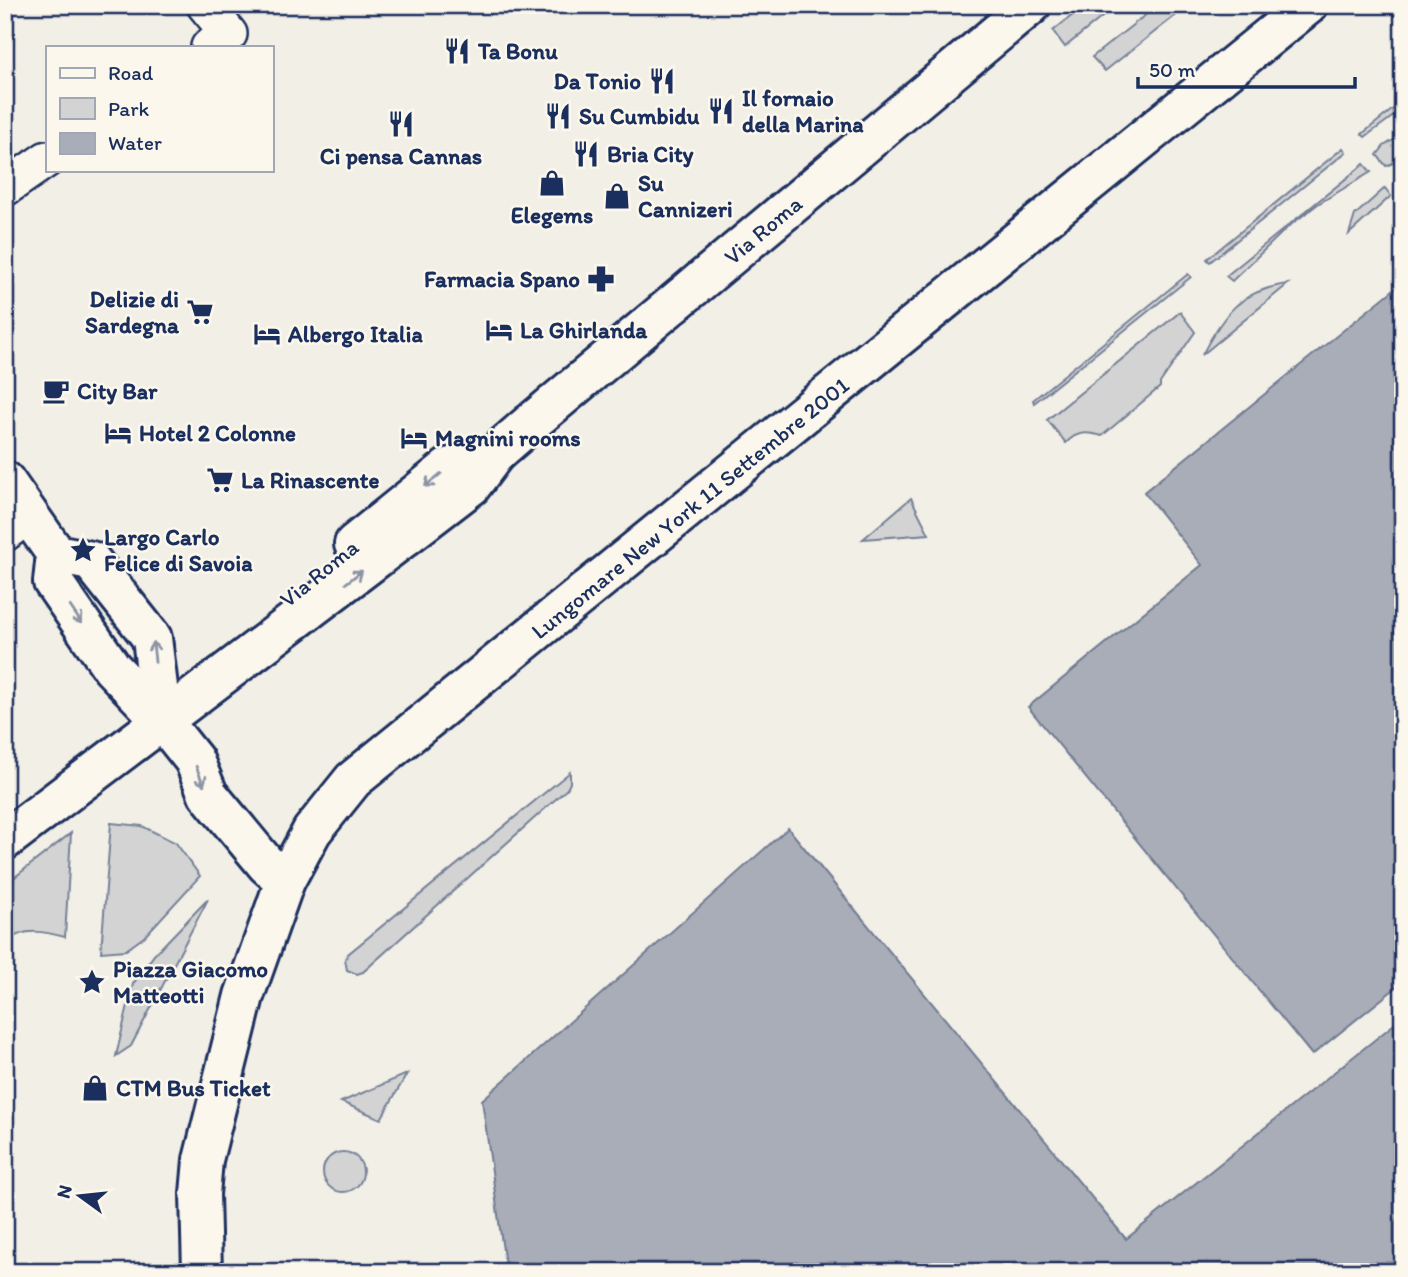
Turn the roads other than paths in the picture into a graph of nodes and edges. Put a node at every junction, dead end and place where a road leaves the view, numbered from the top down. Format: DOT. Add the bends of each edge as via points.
graph roads {
  1 [pos="205,5"];
  2 [pos="1031,5"];
  3 [pos="1308,5"];
  4 [pos="219,41"];
  5 [pos="46,160"];
  6 [pos="5,188"];
  7 [pos="5,481"];
  8 [pos="17,524"];
  9 [pos="55,554"];
  10 [pos="162,720"];
  11 [pos="5,840"];
  12 [pos="285,881"];
  13 [pos="202,1272"];
  1 -- 4 [label="street"];
  2 -- 10 [label="main road, Via Roma" via="495,454 471,486"];
  3 -- 12 [label="main road, Lungomare New York 11 Settembre 2001" via="353,780 312,831"];
  5 -- 6 [label="street"];
  7 -- 8 [label="main road"];
  8 -- 9 [label="main road"];
  9 -- 10 [label="main road, one-way" via="54,582 112,668"];
  10 -- 9 [label="main road, one-way" via="152,638 91,561"];
  10 -- 11 [label="main road, Via Roma"];
  10 -- 12 [label="main road, one-way" via="194,760 208,794"];
  12 -- 13 [label="main road, Lungomare New York 11 Settembre 2001" via="244,996 201,1175"];
}
